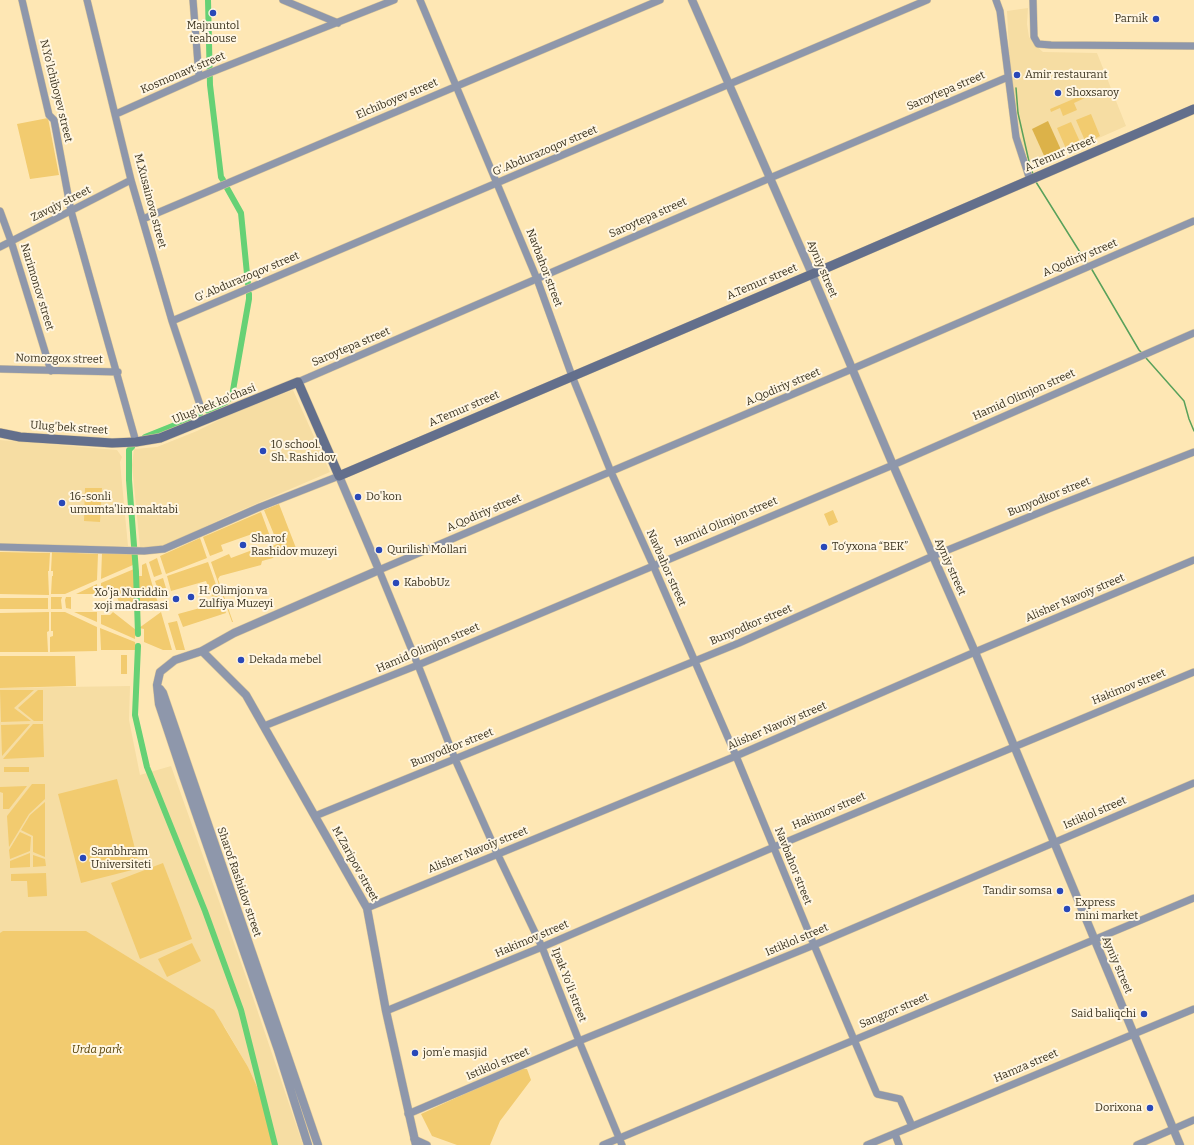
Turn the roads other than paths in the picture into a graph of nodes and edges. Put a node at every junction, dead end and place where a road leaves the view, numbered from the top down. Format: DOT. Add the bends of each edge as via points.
graph roads {
  1 [pos="22,0"];
  2 [pos="87,0"];
  3 [pos="193,0"];
  4 [pos="283,0"];
  5 [pos="394,0"];
  6 [pos="420,0"];
  7 [pos="660,0"];
  8 [pos="692,0"];
  9 [pos="927,0"];
  10 [pos="996,0"];
  11 [pos="1033,0"];
  12 [pos="338,23"];
  13 [pos="1194,46"];
  14 [pos="199,77"];
  15 [pos="1008,77"];
  16 [pos="728,84"];
  17 [pos="455,86"];
  18 [pos="1194,109"];
  19 [pos="116,114"];
  20 [pos="770,178"];
  21 [pos="132,180"];
  22 [pos="1030,180"];
  23 [pos="498,183"];
  24 [pos="0,211"];
  25 [pos="71,211"];
  26 [pos="143,219"];
  27 [pos="1194,221"];
  28 [pos="11,241"];
  29 [pos="0,247"];
  30 [pos="812,274"];
  31 [pos="537,279"];
  32 [pos="172,321"];
  33 [pos="1194,333"];
  34 [pos="0,368"];
  35 [pos="852,369"];
  36 [pos="51,371"];
  37 [pos="118,372"];
  38 [pos="572,376"];
  39 [pos="298,382"];
  40 [pos="200,405"];
  41 [pos="0,433"];
  42 [pos="136,442"];
  43 [pos="1194,452"];
  44 [pos="893,465"];
  45 [pos="611,472"];
  46 [pos="339,476"];
  47 [pos="0,547"];
  48 [pos="933,556"];
  49 [pos="1194,560"];
  50 [pos="653,565"];
  51 [pos="379,570"];
  52 [pos="202,652"];
  53 [pos="975,652"];
  54 [pos="695,661"];
  55 [pos="418,665"];
  56 [pos="1194,672"];
  57 [pos="157,685"];
  58 [pos="264,726"];
  59 [pos="1013,746"];
  60 [pos="736,756"];
  61 [pos="455,759"];
  62 [pos="1194,783"];
  63 [pos="315,816"];
  64 [pos="1054,842"];
  65 [pos="774,846"];
  66 [pos="497,854"];
  67 [pos="1194,898"];
  68 [pos="367,908"];
  69 [pos="1094,939"];
  70 [pos="814,945"];
  71 [pos="542,947"];
  72 [pos="1194,1009"];
  73 [pos="386,1011"];
  74 [pos="1134,1033"];
  75 [pos="854,1039"];
  76 [pos="579,1041"];
  77 [pos="408,1114"];
  78 [pos="1194,1120"];
  79 [pos="912,1126"];
  80 [pos="1173,1129"];
  81 [pos="895,1134"];
  82 [pos="415,1142"];
  83 [pos="620,1142"];
  84 [pos="308,1145"];
  85 [pos="318,1145"];
  86 [pos="427,1145"];
  87 [pos="603,1145"];
  88 [pos="867,1145"];
  89 [pos="899,1145"];
  90 [pos="1137,1145"];
  91 [pos="1180,1145"];
  1 -- 25 [label="street, N.Yo'lchiboyev street" via="48,115 54,120"];
  2 -- 19 [label="street, M.Xusainova street"];
  3 -- 14 [label="street"];
  4 -- 12 [label="street"];
  5 -- 12 [label="street, Kosmonavt street"];
  6 -- 17 [label="street, Navbahor street"];
  7 -- 17 [label="street, Elchiboyev street"];
  8 -- 16 [label="street, Ayniy street"];
  9 -- 16 [label="street, G'.Abdurazoqov street"];
  10 -- 15 [label="street" via="1000,11"];
  11 -- 13 [label="street" via="1034,37 1038,44"];
  12 -- 14 [label="street, Kosmonavt street"];
  14 -- 19 [label="street, Kosmonavt street"];
  15 -- 20 [label="street, Saroytepa street"];
  15 -- 22 [label="street" via="1016,137"];
  16 -- 20 [label="street, Ayniy street"];
  16 -- 23 [label="street, G'.Abdurazoqov street"];
  17 -- 23 [label="street, Navbahor street"];
  17 -- 26 [label="street, Elchiboyev street"];
  18 -- 22 [label="main road, A.Temur street"];
  19 -- 21 [label="street, M.Xusainova street"];
  20 -- 30 [label="street, Ayniy street"];
  20 -- 31 [label="street, Saroytepa street"];
  21 -- 25 [label="street, Zavqiy street"];
  21 -- 26 [label="street, M.Xusainova street"];
  22 -- 30 [label="main road, A.Temur street"];
  23 -- 31 [label="street, Navbahor street"];
  23 -- 32 [label="street, G'.Abdurazoqov street"];
  24 -- 28 [label="street, Narimonov street"];
  25 -- 28 [label="street, Zavqiy street"];
  25 -- 37 [label="street"];
  26 -- 32 [label="street, M.Xusainova street"];
  27 -- 35 [label="street, A.Qodiriy street"];
  28 -- 29 [label="street, Zavqiy street"];
  28 -- 36 [label="street, Narimonov street"];
  30 -- 35 [label="street, Ayniy street"];
  30 -- 38 [label="main road, A.Temur street"];
  31 -- 38 [label="street, Navbahor street"];
  31 -- 39 [label="street, Saroytepa street"];
  32 -- 40 [label="street, M.Xusainova street"];
  33 -- 44 [label="street, Hamid Olimjon street"];
  34 -- 36 [label="street, Nomozgoх street"];
  35 -- 44 [label="street, Ayniy street"];
  35 -- 45 [label="street, A.Qodiriy street"];
  36 -- 37 [label="street, Nomozgoх street"];
  37 -- 42 [label="street"];
  38 -- 45 [label="street, Navbahor street"];
  38 -- 46 [label="main road, A.Temur street"];
  39 -- 42 [label="main road, Ulug'bek ko'chasi" via="160,438"];
  39 -- 46 [label="main road"];
  41 -- 42 [label="main road, Ulug'bek street" via="74,441"];
  43 -- 48 [label="street, Bunyodkor street"];
  44 -- 48 [label="street, Ayniy street"];
  44 -- 50 [label="street, Hamid Olimjon street"];
  45 -- 50 [label="street, Navbahor street"];
  45 -- 51 [label="street, A.Qodiriy street"];
  46 -- 47 [label="street" via="261,506 164,549 144,551"];
  46 -- 51 [label="street"];
  48 -- 53 [label="street, Ayniy street"];
  48 -- 54 [label="street, Bunyodkor street"];
  49 -- 53 [label="street, Alisher Navoiy street"];
  50 -- 54 [label="street, Navbahor street"];
  50 -- 55 [label="street, Hamid Olimjon street"];
  51 -- 52 [label="street" via="234,633"];
  51 -- 55 [label="street, Ipak Yo'li street"];
  52 -- 57 [label="street" via="175,660 160,672"];
  52 -- 58 [label="street, M.Zaripov street" via="246,695"];
  53 -- 59 [label="street, Ayniy street"];
  53 -- 60 [label="street, Alisher Navoiy street"];
  54 -- 60 [label="street, Navbahor street"];
  54 -- 61 [label="street, Bunyodkor street"];
  55 -- 58 [label="street, Hamid Olimjon street"];
  55 -- 61 [label="street, Ipak Yo'li street"];
  56 -- 59 [label="street, Hakimov street"];
  57 -- 84 [label="street" via="159,704"];
  57 -- 85 [label="street, Sharof Rashidov street" via="163,694"];
  58 -- 63 [label="street, M.Zaripov street"];
  59 -- 64 [label="street, Ayniy street"];
  59 -- 65 [label="street, Hakimov street"];
  60 -- 65 [label="street, Navbahor street"];
  60 -- 66 [label="street, Alisher Navoiy street"];
  61 -- 63 [label="street, Bunyodkor street"];
  61 -- 66 [label="street, Ipak Yo'li street"];
  62 -- 64 [label="street, Istiklol street"];
  63 -- 68 [label="street, M.Zaripov street"];
  64 -- 69 [label="street, Ayniy street"];
  64 -- 70 [label="street, Istiklol street"];
  65 -- 70 [label="street, Navbahor street"];
  65 -- 71 [label="street, Hakimov street"];
  66 -- 68 [label="street, Alisher Navoiy street"];
  66 -- 71 [label="street, Ipak Yo'li street"];
  67 -- 69 [label="street, Sangzor street"];
  68 -- 73 [label="street, M.Zaripov street"];
  69 -- 74 [label="street, Ayniy street"];
  69 -- 75 [label="street, Sangzor street"];
  70 -- 75 [label="street, Navbahor street"];
  70 -- 76 [label="street, Istiklol street"];
  71 -- 73 [label="street, Hakimov street"];
  71 -- 76 [label="street, Ipak Yo'li street"];
  72 -- 74 [label="street, Hamza street"];
  73 -- 77 [label="street, M.Zaripov street"];
  74 -- 79 [label="street, Hamza street"];
  74 -- 80 [label="street, Ayniy street"];
  75 -- 79 [label="street, Navbahor street" via="877,1094 900,1099"];
  75 -- 83 [label="street, Sangzor street"];
  76 -- 77 [label="street, Istiklol street"];
  76 -- 83 [label="street, Ipak Yo'li street"];
  77 -- 82 [label="street, M.Zaripov street"];
  78 -- 80 [label="street"];
  79 -- 81 [label="street, Hamza street"];
  80 -- 90 [label="street"];
  80 -- 91 [label="street, Ayniy street"];
  81 -- 88 [label="street, Hamza street"];
  81 -- 89 [label="street"];
  82 -- 86 [label="street"];
  83 -- 87 [label="street, Sangzor street"];
}
